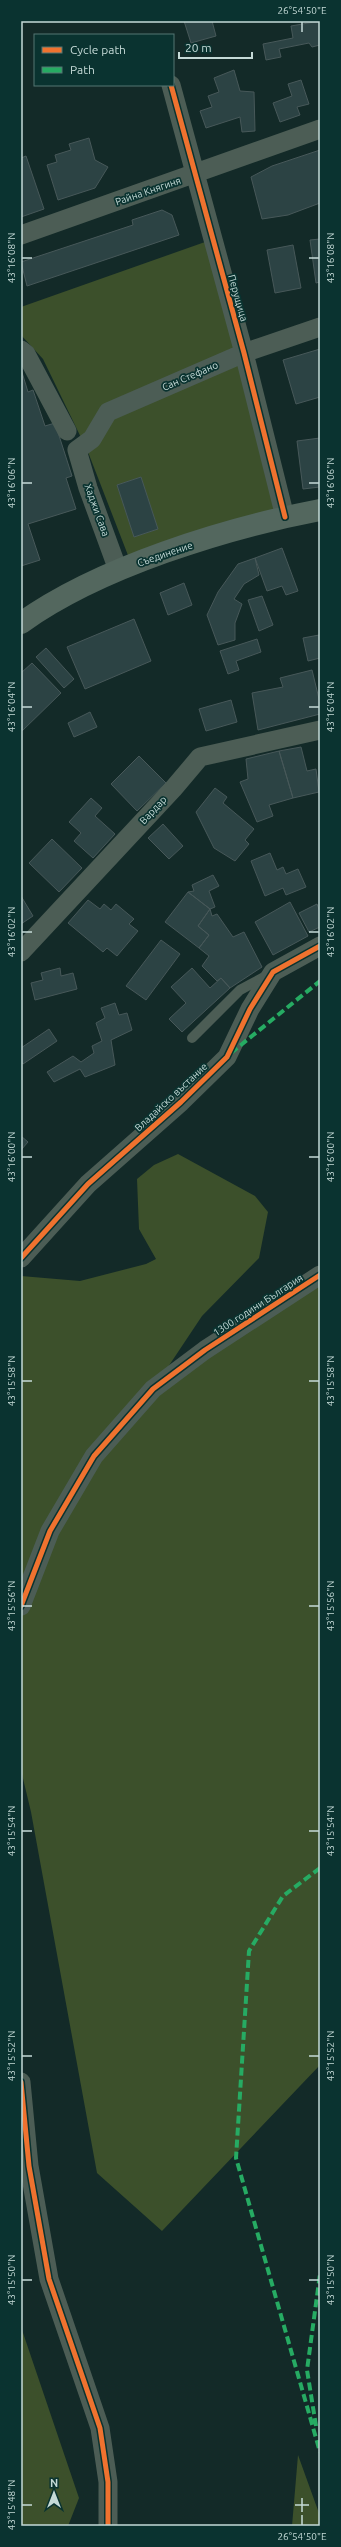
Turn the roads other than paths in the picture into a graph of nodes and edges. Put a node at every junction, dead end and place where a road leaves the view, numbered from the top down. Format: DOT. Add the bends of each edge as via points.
graph roads {
  1 [pos="171,86"];
  2 [pos="320,129"];
  3 [pos="195,174"];
  4 [pos="21,235"];
  5 [pos="320,328"];
  6 [pos="21,350"];
  7 [pos="244,353"];
  8 [pos="67,431"];
  9 [pos="77,450"];
  10 [pos="320,510"];
  11 [pos="285,517"];
  12 [pos="118,570"];
  13 [pos="21,623"];
  14 [pos="320,730"];
  15 [pos="320,946"];
  16 [pos="21,952"];
  17 [pos="273,972"];
  18 [pos="192,1038"];
  19 [pos="21,1258"];
  20 [pos="320,1275"];
  21 [pos="21,1606"];
  22 [pos="21,2082"];
  23 [pos="108,2526"];
  1 -- 3 [label="street, Перущица"];
  2 -- 3 [label="street, Райна Княгиня"];
  3 -- 4 [label="street, Райна Княгиня"];
  3 -- 7 [label="street, Перущица"];
  5 -- 7 [label="street, Сан Стефано"];
  6 -- 8 [label="street" via="26,354"];
  7 -- 9 [label="street, Сан Стефано" via="108,412 92,439"];
  7 -- 11 [label="street, Перущица"];
  9 -- 12 [label="street, Хаджи Сава"];
  10 -- 11 [label="street, Съединение"];
  11 -- 12 [label="street, Съединение" via="190,545"];
  12 -- 13 [label="street, Съединение" via="49,603"];
  14 -- 16 [label="street, Вардар" via="200,756 173,789"];
  15 -- 17 [label="street, Владайско въстание"];
  17 -- 18 [label="lane" via="240,990"];
  17 -- 19 [label="street, Владайско въстание" via="250,1009 227,1057 181,1102 88,1184"];
  20 -- 21 [label="street, 1300 години България" via="205,1350 152,1389 94,1456 50,1531"];
  22 -- 23 [label="street" via="29,2166 49,2279 100,2428 108,2482"];
}
